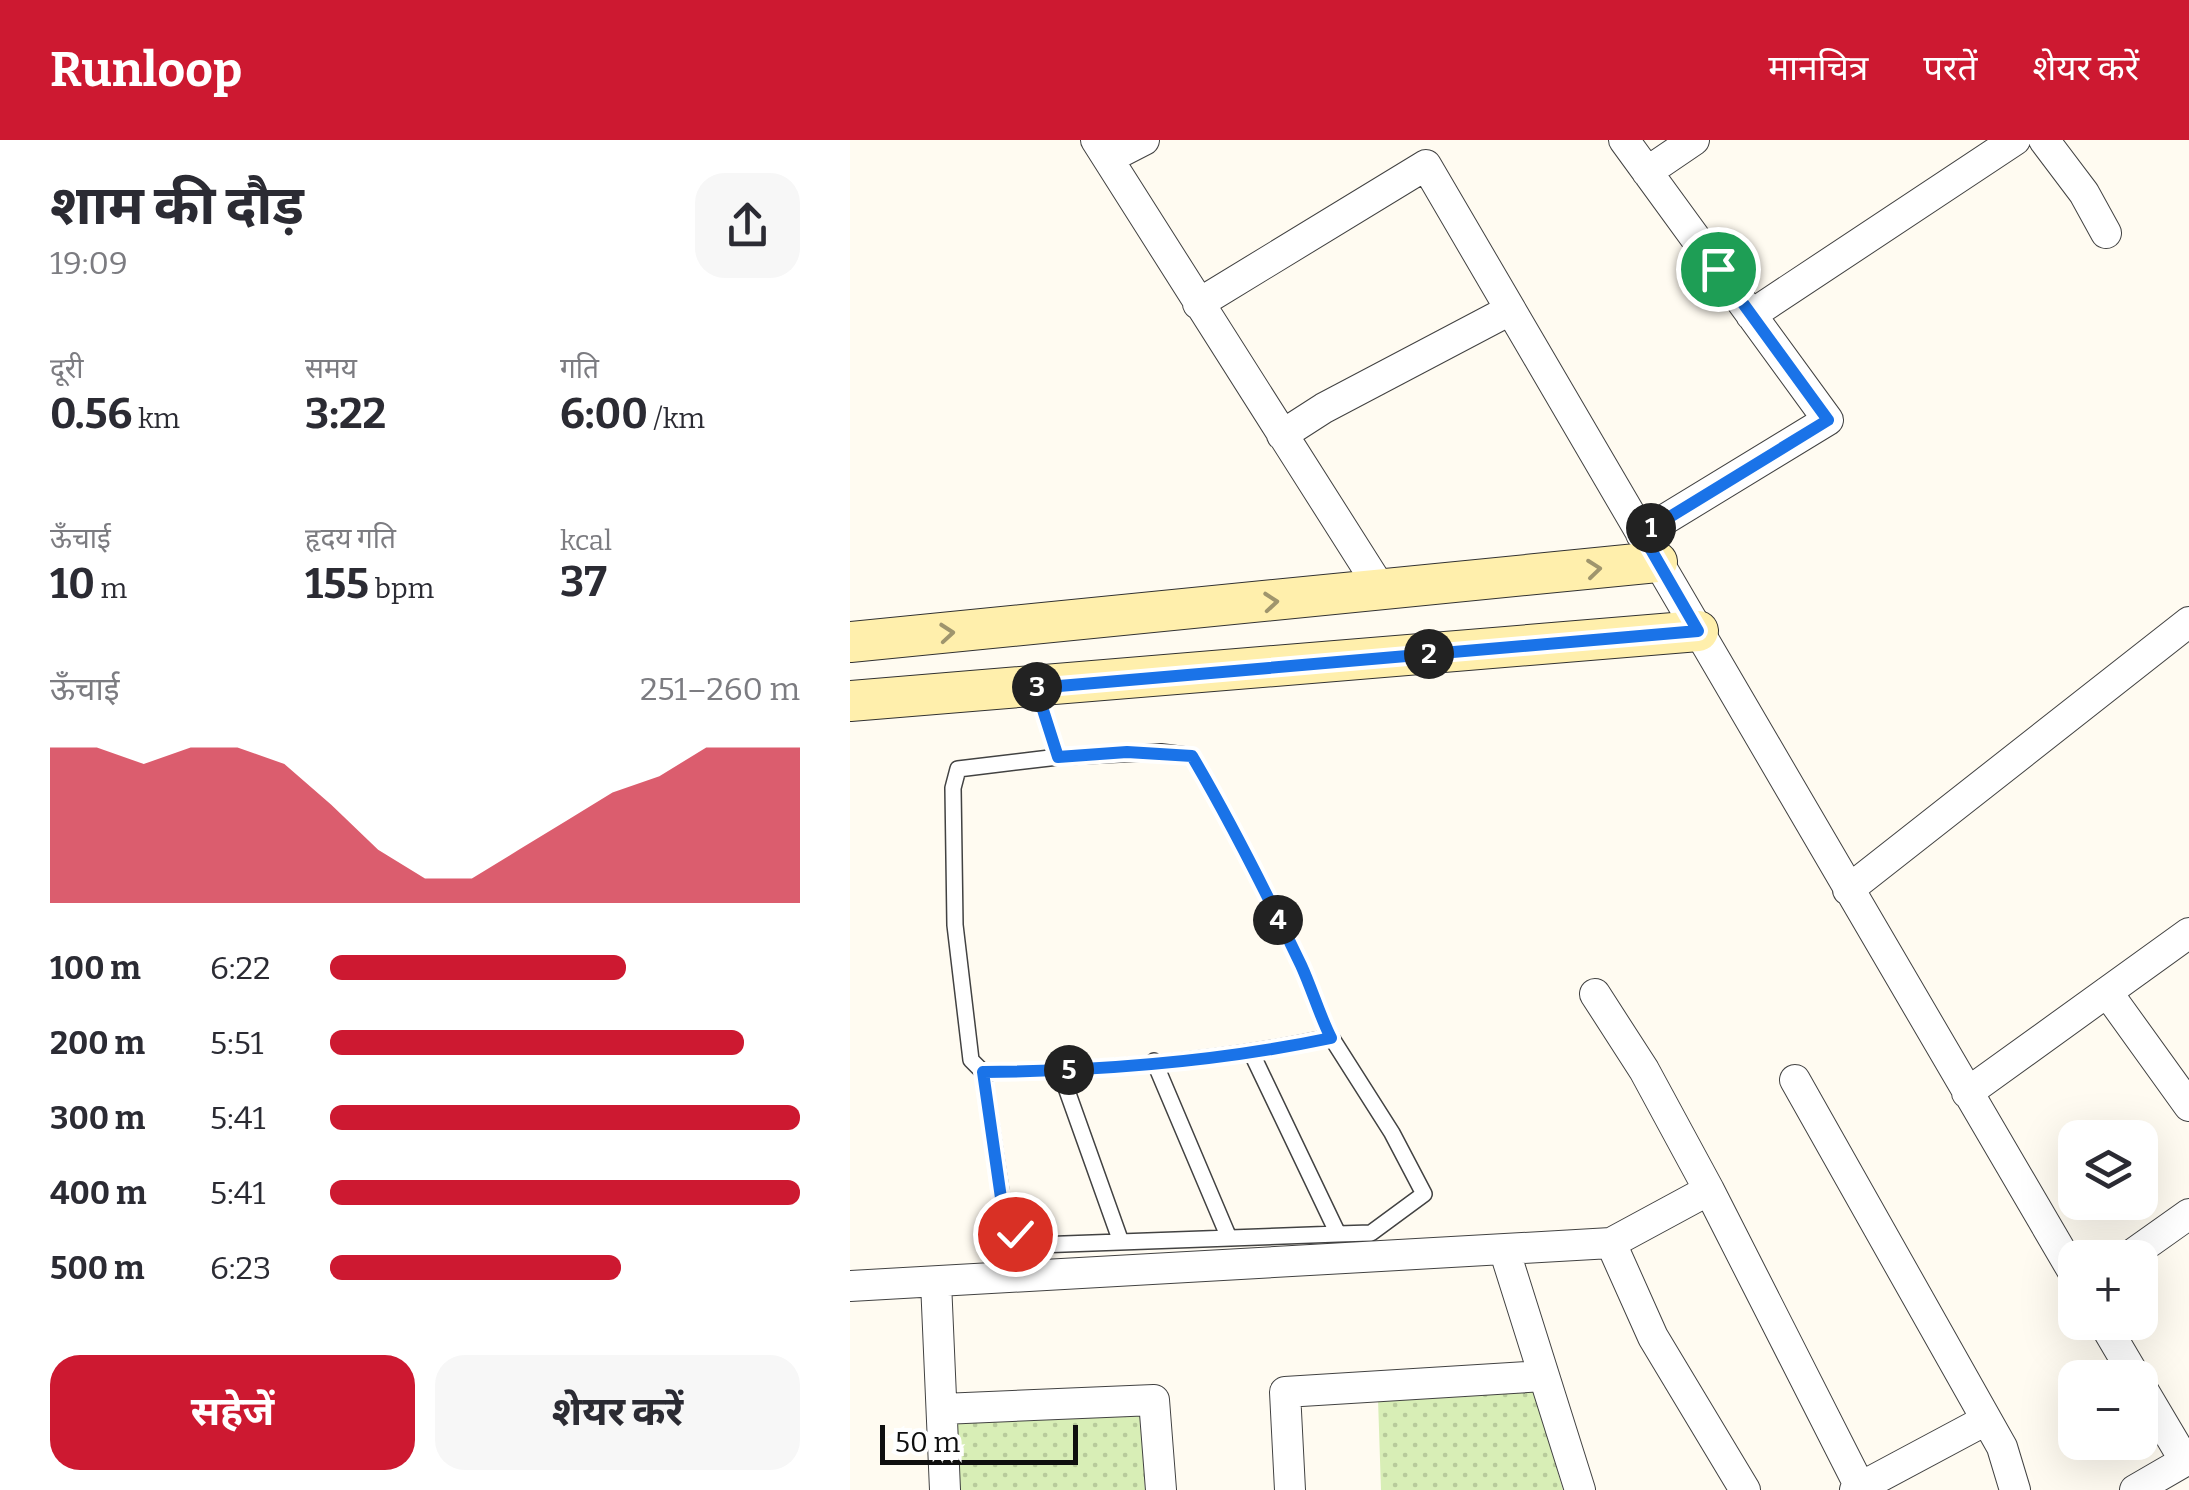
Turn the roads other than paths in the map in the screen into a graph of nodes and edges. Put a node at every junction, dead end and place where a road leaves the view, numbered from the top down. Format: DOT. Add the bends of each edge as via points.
graph roads {
  1 [pos="1144,140"];
  2 [pos="1624,140"];
  3 [pos="1694,140"];
  4 [pos="2015,140"];
  5 [pos="2044,140"];
  6 [pos="1102,149"];
  7 [pos="1647,172"];
  8 [pos="2106,233"];
  9 [pos="1198,304"];
  10 [pos="1510,310"];
  11 [pos="1751,314"];
  12 [pos="1282,436"];
  13 [pos="1650,548"];
  14 [pos="1382,591"];
  15 [pos="2189,622"];
  16 [pos="1698,631"];
  17 [pos="850,642"];
  18 [pos="1036,688"];
  19 [pos="850,701"];
  20 [pos="1058,757"];
  21 [pos="1848,890"];
  22 [pos="2189,933"];
  23 [pos="2108,992"];
  24 [pos="1594,994"];
  25 [pos="1331,1038"];
  26 [pos="1252,1054"];
  27 [pos="1154,1062"];
  28 [pos="1060,1071"];
  29 [pos="983,1072"];
  30 [pos="1795,1080"];
  31 [pos="1967,1093"];
  32 [pos="2189,1106"];
  33 [pos="1709,1190"];
  34 [pos="2189,1214"];
  35 [pos="1338,1234"];
  36 [pos="1229,1238"];
  37 [pos="2152,1240"];
  38 [pos="1121,1242"];
  39 [pos="1610,1243"];
  40 [pos="2058,1246"];
  41 [pos="1504,1252"];
  42 [pos="936,1282"];
  43 [pos="850,1286"];
  44 [pos="1544,1376"];
  45 [pos="942,1409"];
  46 [pos="2158,1413"];
  47 [pos="1986,1420"];
  48 [pos="2187,1459"];
  49 [pos="1857,1489"];
  50 [pos="945,1490"];
  51 [pos="1161,1490"];
  52 [pos="1290,1490"];
  53 [pos="1580,1490"];
  54 [pos="1745,1490"];
  55 [pos="2015,1490"];
  56 [pos="2135,1490"];
  1 -- 6 [label="street"];
  2 -- 7 [label="street"];
  3 -- 7 [label="street"];
  4 -- 11 [label="street"];
  5 -- 8 [label="street"];
  6 -- 9 [label="street"];
  7 -- 11 [label="street"];
  9 -- 10 [label="street" via="1426,165"];
  9 -- 12 [label="street"];
  10 -- 12 [label="street"];
  10 -- 13 [label="street"];
  11 -- 13 [label="street" via="1828,420"];
  12 -- 14 [label="street"];
  14 -- 13 [label="street, one-way"];
  13 -- 16 [label="street"];
  17 -- 14 [label="street, one-way"];
  15 -- 21 [label="street"];
  16 -- 18 [label="street"];
  16 -- 21 [label="street"];
  18 -- 19 [label="street"];
  18 -- 20 [label="lane"];
  20 -- 25 [label="lane" via="1192,756 1233,826"];
  20 -- 29 [label="lane" via="958,769 952,788 963,1000 971,1060"];
  21 -- 31 [label="street"];
  22 -- 23 [label="street"];
  23 -- 31 [label="street"];
  23 -- 32 [label="street"];
  24 -- 33 [label="street"];
  25 -- 26 [label="lane"];
  25 -- 35 [label="lane" via="1424,1194 1371,1233"];
  26 -- 27 [label="lane"];
  26 -- 35 [label="lane"];
  27 -- 28 [label="lane"];
  27 -- 36 [label="lane"];
  28 -- 29 [label="lane"];
  28 -- 38 [label="lane"];
  29 -- 38 [label="lane" via="1004,1219 1015,1234 1036,1245"];
  30 -- 47 [label="street"];
  31 -- 40 [label="street"];
  33 -- 39 [label="street"];
  33 -- 49 [label="street"];
  34 -- 37 [label="street"];
  35 -- 36 [label="lane"];
  36 -- 38 [label="lane"];
  39 -- 41 [label="street"];
  39 -- 54 [label="street" via="1653,1337"];
  41 -- 42 [label="street"];
  41 -- 44 [label="street"];
  42 -- 43 [label="street"];
  42 -- 45 [label="street"];
  44 -- 52 [label="street" via="1285,1392"];
  44 -- 53 [label="street"];
  45 -- 50 [label="street"];
  45 -- 51 [label="street" via="1154,1400"];
  46 -- 48 [label="street"];
  47 -- 49 [label="street"];
  47 -- 55 [label="street"];
  48 -- 56 [label="street"];
}
